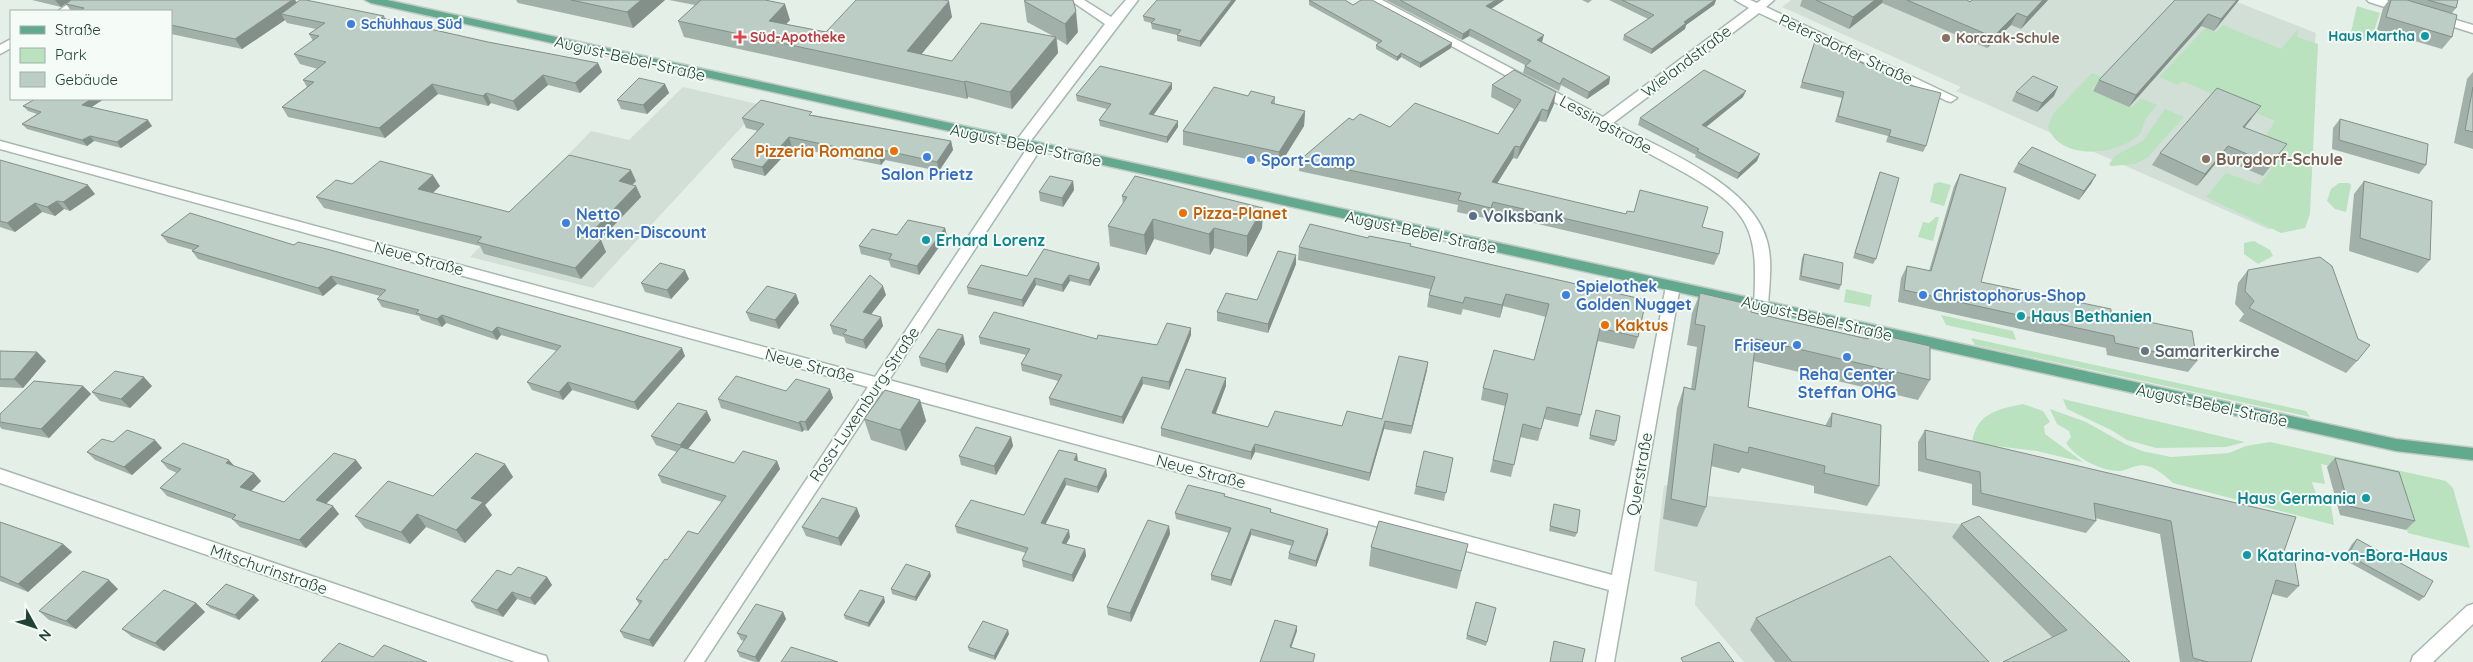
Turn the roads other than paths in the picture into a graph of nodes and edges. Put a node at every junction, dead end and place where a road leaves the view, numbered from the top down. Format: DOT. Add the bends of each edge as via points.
graph roads {
  1 [pos="82,0"];
  2 [pos="371,0"];
  3 [pos="1076,0"];
  4 [pos="1132,0"];
  5 [pos="1373,0"];
  6 [pos="1741,0"];
  7 [pos="1768,0"];
  8 [pos="2373,0"];
  9 [pos="1758,8"];
  10 [pos="66,10"];
  11 [pos="1112,23"];
  12 [pos="2473,29"];
  13 [pos="1951,98"];
  14 [pos="1604,122"];
  15 [pos="0,145"];
  16 [pos="1028,146"];
  17 [pos="1674,286"];
  18 [pos="1761,306"];
  19 [pos="878,384"];
  20 [pos="2472,455"];
  21 [pos="0,476"];
  22 [pos="1620,585"];
  23 [pos="2473,612"];
  24 [pos="539,662"];
  25 [pos="694,662"];
  26 [pos="1605,662"];
  27 [pos="2420,662"];
  1 -- 10 [label="street"];
  2 -- 16 [label="main road, August-Bebel-Straße"];
  3 -- 11 [label="street"];
  4 -- 11 [label="street, Rosa-Luxemburg-Straße"];
  5 -- 14 [label="street, Lessingstraße"];
  6 -- 9 [label="street, Petersdorfer Straße"];
  7 -- 9 [label="street, Wielandstraße"];
  8 -- 12 [label="street"];
  9 -- 13 [label="street, Petersdorfer Straße"];
  9 -- 14 [label="street, Wielandstraße"];
  11 -- 16 [label="street, Rosa-Luxemburg-Straße"];
  14 -- 18 [label="street, Lessingstraße" via="1722,189 1739,204 1752,221 1762,245"];
  15 -- 19 [label="street, Neue Straße"];
  16 -- 17 [label="main road, August-Bebel-Straße"];
  16 -- 19 [label="street, Rosa-Luxemburg-Straße"];
  17 -- 18 [label="main road, August-Bebel-Straße"];
  17 -- 22 [label="street, Querstraße"];
  18 -- 20 [label="main road, August-Bebel-Straße" via="2396,445"];
  19 -- 22 [label="street, Neue Straße"];
  19 -- 25 [label="street, Rosa-Luxemburg-Straße"];
  21 -- 24 [label="street, Mitschurinstraße"];
  22 -- 26 [label="street, Querstraße"];
  23 -- 27 [label="street"];
}
